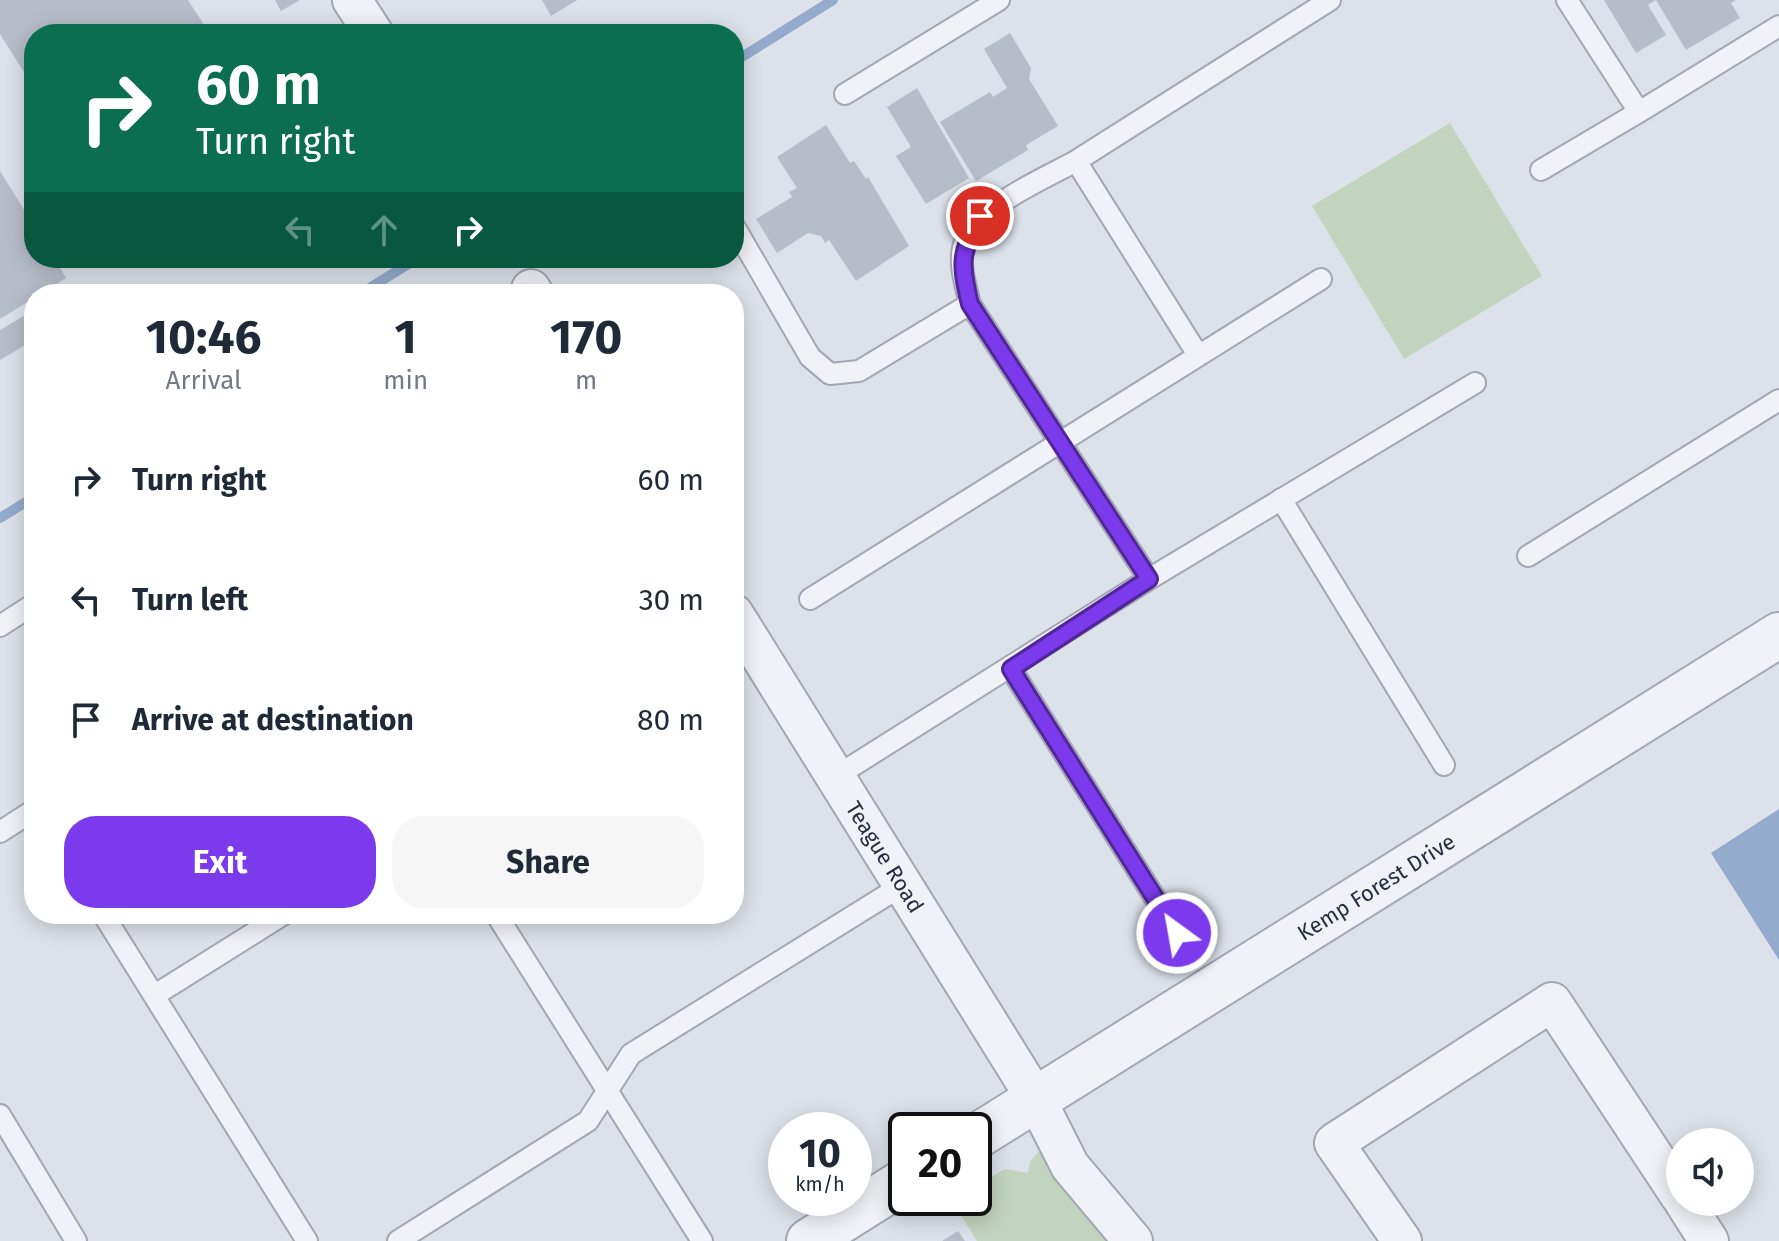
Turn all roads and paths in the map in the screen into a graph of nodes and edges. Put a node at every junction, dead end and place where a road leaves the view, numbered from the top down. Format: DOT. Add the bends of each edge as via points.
graph roads {
  1 [pos="999,0"];
  2 [pos="1330,0"];
  3 [pos="1567,0"];
  4 [pos="1779,26"];
  5 [pos="845,94"];
  6 [pos="1639,112"];
  7 [pos="1076,161"];
  8 [pos="1541,170"];
  9 [pos="744,243"];
  10 [pos="1321,279"];
  11 [pos="970,304"];
  12 [pos="1198,355"];
  13 [pos="1475,383"];
  14 [pos="1779,400"];
  15 [pos="1060,441"];
  16 [pos="1281,499"];
  17 [pos="1528,556"];
  18 [pos="1149,579"];
  19 [pos="810,599"];
  20 [pos="24,610"];
  21 [pos="0,626"];
  22 [pos="744,630"];
  23 [pos="1779,635"];
  24 [pos="1011,669"];
  25 [pos="1444,765"];
  26 [pos="835,777"];
  27 [pos="24,816"];
  28 [pos="0,832"];
  29 [pos="903,885"];
  30 [pos="109,924"];
  31 [pos="268,924"];
  32 [pos="502,924"];
  33 [pos="1177,933"];
  34 [pos="155,995"];
  35 [pos="609,1090"];
  36 [pos="1036,1099"];
  37 [pos="0,1115"];
  38 [pos="992,1127"];
  39 [pos="1666,1175"];
  40 [pos="888,1191"];
  41 [pos="1693,1216"];
  42 [pos="76,1241"];
  43 [pos="307,1241"];
  44 [pos="398,1241"];
  45 [pos="702,1241"];
  46 [pos="809,1241"];
  47 [pos="1133,1241"];
  48 [pos="1402,1241"];
  49 [pos="1709,1241"];
  1 -- 5 [label="lane"];
  2 -- 7 [label="lane"];
  3 -- 6 [label="lane"];
  4 -- 6 [label="lane"];
  6 -- 8 [label="lane"];
  7 -- 11 [label="lane" via="980,216 963,247"];
  7 -- 12 [label="lane"];
  9 -- 11 [label="lane" via="810,357 830,374 859,371"];
  10 -- 12 [label="lane"];
  11 -- 15 [label="lane"];
  12 -- 15 [label="lane"];
  13 -- 16 [label="lane"];
  14 -- 17 [label="lane"];
  15 -- 18 [label="lane"];
  15 -- 19 [label="lane"];
  16 -- 18 [label="lane"];
  16 -- 25 [label="lane"];
  18 -- 24 [label="lane"];
  20 -- 21 [label="lane"];
  22 -- 26 [label="street, Teague Road"];
  23 -- 36 [label="street, Kemp Forest Drive"];
  24 -- 26 [label="lane"];
  24 -- 33 [label="lane"];
  26 -- 29 [label="street, Teague Road"];
  27 -- 28 [label="lane"];
  29 -- 35 [label="lane" via="631,1054"];
  29 -- 36 [label="street, Teague Road"];
  30 -- 34 [label="lane"];
  31 -- 34 [label="lane"];
  32 -- 35 [label="lane"];
  34 -- 43 [label="lane"];
  35 -- 44 [label="lane" via="588,1121"];
  35 -- 45 [label="lane"];
  36 -- 38 [label="street, Kemp Forest Drive"];
  36 -- 47 [label="street, Teague Road" via="1070,1166"];
  37 -- 42 [label="lane"];
  39 -- 48 [label="street" via="1552,1002 1334,1143"];
  40 -- 46 [label="street"];
  41 -- 49 [label="street"];
}
